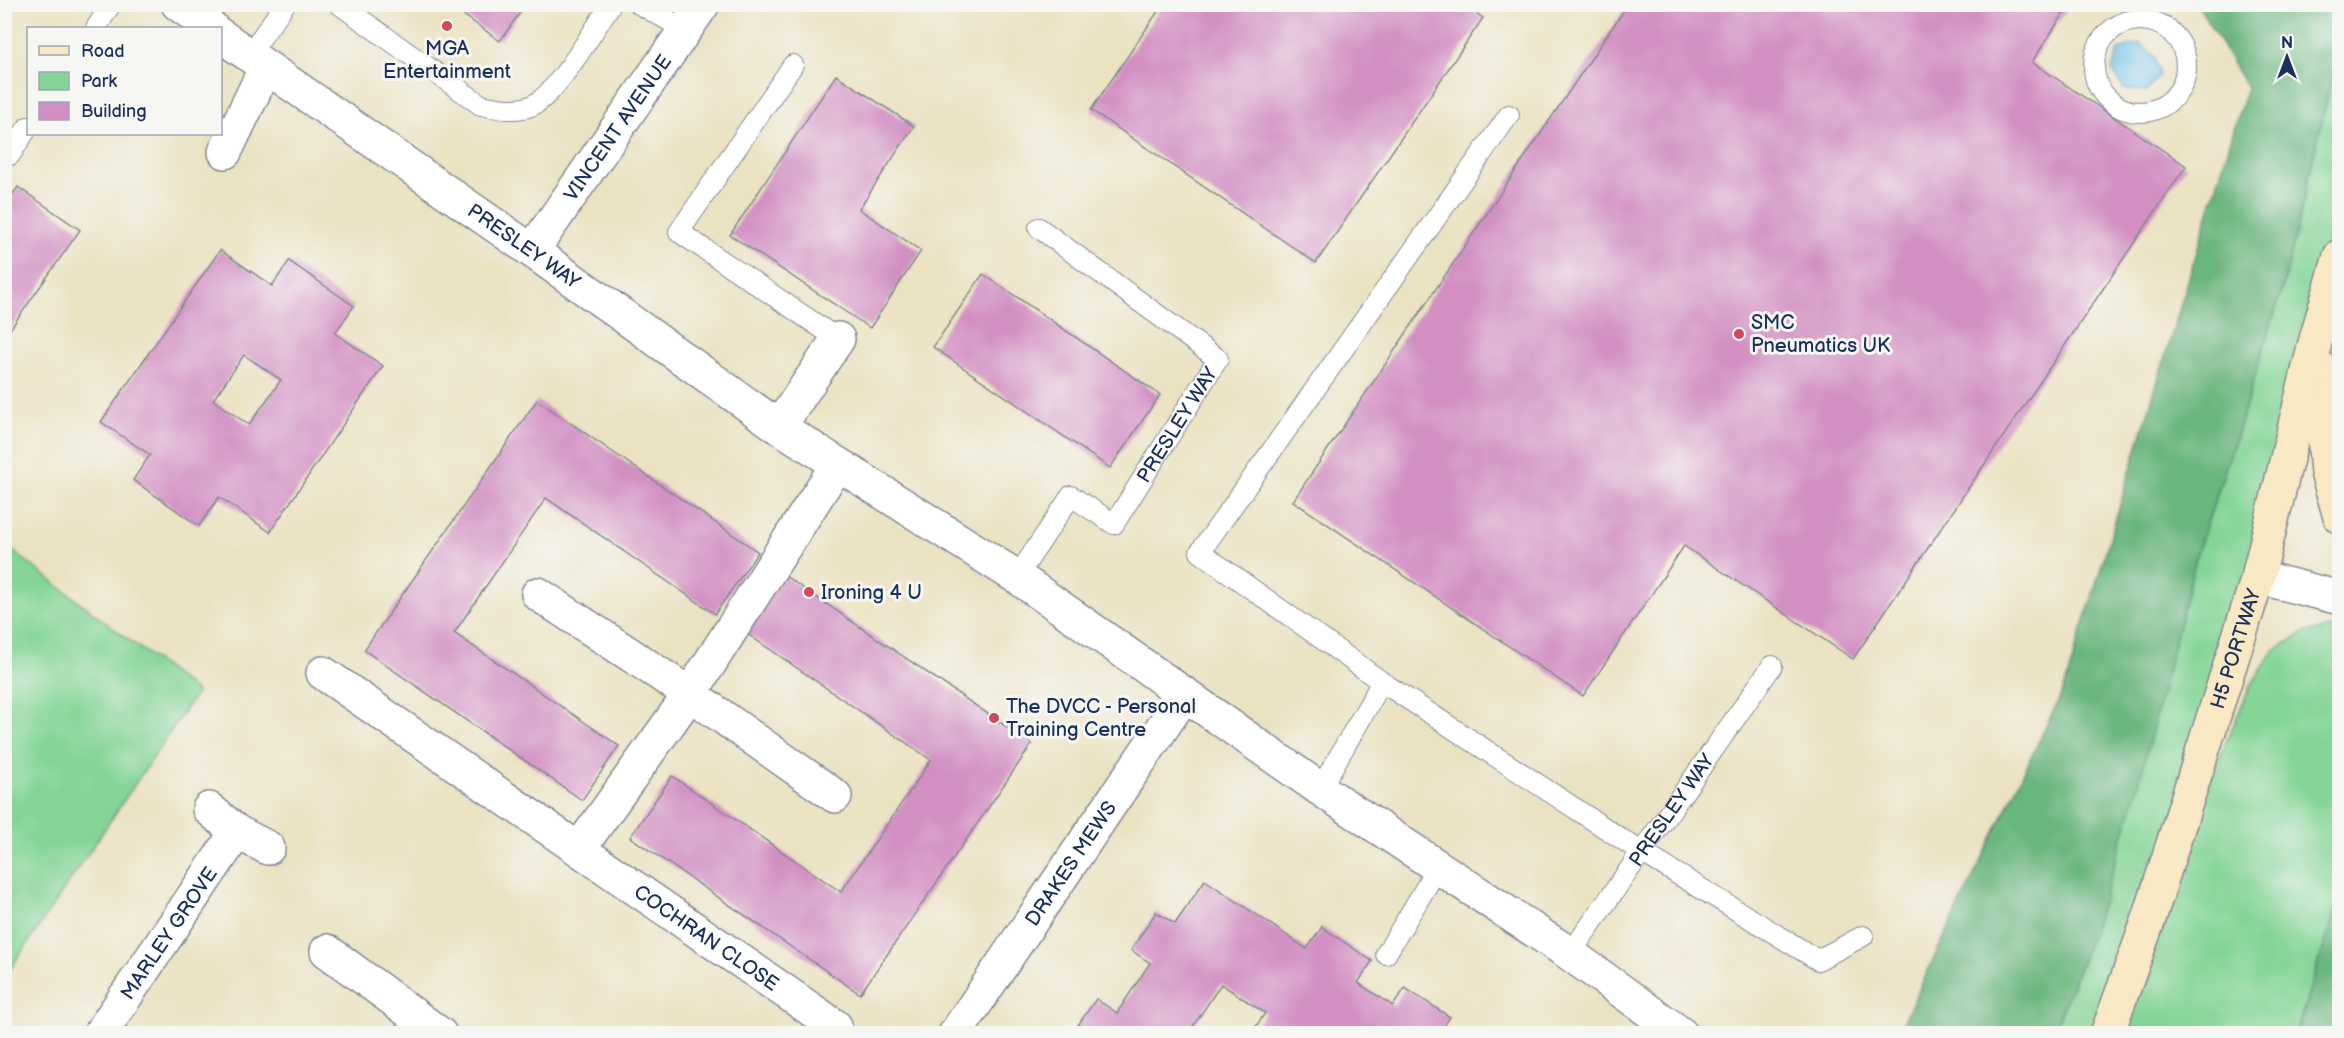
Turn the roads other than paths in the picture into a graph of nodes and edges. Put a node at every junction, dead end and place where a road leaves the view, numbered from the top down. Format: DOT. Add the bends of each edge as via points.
graph roads {
  1 [pos="111,4"];
  2 [pos="178,4"];
  3 [pos="285,4"];
  4 [pos="339,4"];
  5 [pos="611,4"];
  6 [pos="639,4"];
  7 [pos="2155,13"];
  8 [pos="694,17"];
  9 [pos="97,27"];
  10 [pos="211,27"];
  11 [pos="222,36"];
  12 [pos="258,61"];
  13 [pos="793,65"];
  14 [pos="1509,115"];
  15 [pos="27,128"];
  16 [pos="225,152"];
  17 [pos="10,154"];
  18 [pos="1038,228"];
  19 [pos="532,251"];
  20 [pos="2340,256"];
  21 [pos="838,339"];
  22 [pos="2316,339"];
  23 [pos="780,428"];
  24 [pos="837,465"];
  25 [pos="2340,517"];
  26 [pos="1017,577"];
  27 [pos="2258,578"];
  28 [pos="538,594"];
  29 [pos="2340,598"];
  30 [pos="1772,666"];
  31 [pos="323,673"];
  32 [pos="1382,682"];
  33 [pos="690,694"];
  34 [pos="1185,694"];
  35 [pos="1320,789"];
  36 [pos="835,796"];
  37 [pos="209,809"];
  38 [pos="237,832"];
  39 [pos="268,848"];
  40 [pos="579,849"];
  41 [pos="1643,853"];
  42 [pos="1438,867"];
  43 [pos="1863,936"];
  44 [pos="327,951"];
  45 [pos="1386,954"];
  46 [pos="1570,954"];
  47 [pos="835,1026"];
  48 [pos="100,1034"];
  49 [pos="440,1034"];
  50 [pos="955,1034"];
  51 [pos="1680,1034"];
  52 [pos="2108,1034"];
  1 -- 9 [label="lane"];
  2 -- 10 [label="street"];
  3 -- 12 [label="lane"];
  4 -- 5 [label="lane" via="481,105 507,110 532,106 554,87"];
  6 -- 8 [label="lane"];
  7 -- 7 [label="lane" via="2107,33 2093,63 2095,79 2103,94 2115,106 2131,112 2163,106 2183,82 2184,53"];
  8 -- 19 [label="street, VINCENT AVENUE"];
  11 -- 12 [label="street, PRESLEY WAY"];
  12 -- 16 [label="street"];
  12 -- 19 [label="street, PRESLEY WAY"];
  13 -- 21 [label="lane" via="679,232"];
  14 -- 32 [label="lane" via="1200,552"];
  15 -- 17 [label="lane"];
  18 -- 26 [label="lane, PRESLEY WAY" via="1218,359 1114,524 1071,496"];
  19 -- 23 [label="street, PRESLEY WAY"];
  20 -- 22 [label="street, H5 PORTWAY"];
  21 -- 23 [label="street"];
  22 -- 25 [label="street" via="2327,472"];
  22 -- 27 [label="street, H5 PORTWAY"];
  23 -- 24 [label="street, PRESLEY WAY"];
  24 -- 26 [label="street, PRESLEY WAY"];
  24 -- 33 [label="street"];
  26 -- 34 [label="street, PRESLEY WAY"];
  27 -- 29 [label="street"];
  27 -- 52 [label="street, H5 PORTWAY" via="2149,919"];
  28 -- 33 [label="street"];
  30 -- 41 [label="lane, PRESLEY WAY"];
  31 -- 40 [label="street, COCHRAN CLOSE"];
  32 -- 35 [label="lane"];
  32 -- 41 [label="lane"];
  33 -- 36 [label="street"];
  33 -- 40 [label="street"];
  34 -- 35 [label="street, PRESLEY WAY"];
  34 -- 50 [label="street, DRAKES MEWS"];
  35 -- 42 [label="street, PRESLEY WAY"];
  37 -- 38 [label="street"];
  38 -- 39 [label="street"];
  38 -- 48 [label="street, MARLEY GROVE"];
  40 -- 47 [label="street, COCHRAN CLOSE"];
  41 -- 43 [label="lane" via="1818,960"];
  41 -- 46 [label="lane, PRESLEY WAY"];
  42 -- 45 [label="lane"];
  42 -- 46 [label="street, PRESLEY WAY"];
  44 -- 49 [label="street"];
  46 -- 51 [label="street, PRESLEY WAY"];
}
